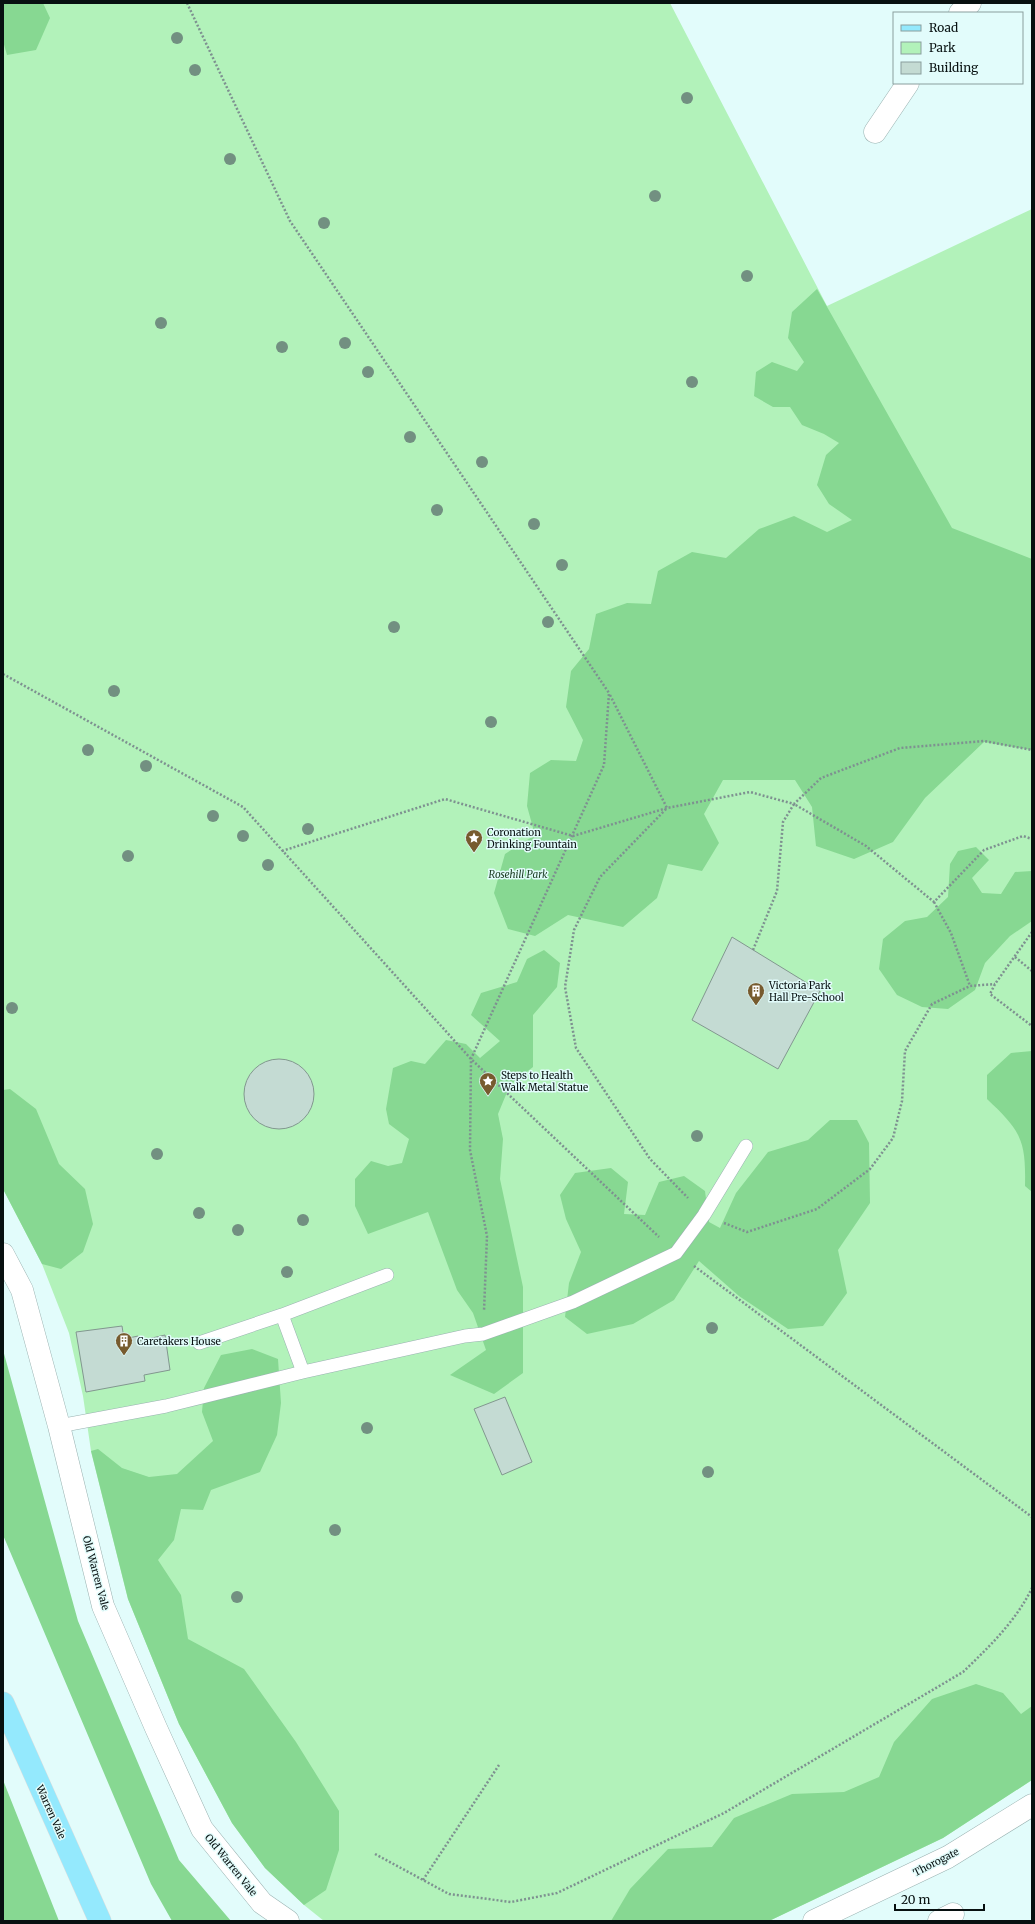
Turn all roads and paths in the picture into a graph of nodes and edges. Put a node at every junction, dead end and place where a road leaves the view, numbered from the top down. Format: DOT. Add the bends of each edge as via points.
graph roads {
  1 [pos="187,3"];
  2 [pos="970,3"];
  3 [pos="961,12"];
  4 [pos="907,84"];
  5 [pos="875,132"];
  6 [pos="3,674"];
  7 [pos="609,693"];
  8 [pos="1032,750"];
  9 [pos="794,804"];
  10 [pos="666,808"];
  11 [pos="573,836"];
  12 [pos="1032,839"];
  13 [pos="282,851"];
  14 [pos="934,902"];
  15 [pos="1032,932"];
  16 [pos="753,950"];
  17 [pos="1015,957"];
  18 [pos="1032,971"];
  19 [pos="995,984"];
  20 [pos="970,986"];
  21 [pos="1032,1026"];
  22 [pos="471,1059"];
  23 [pos="746,1146"];
  24 [pos="704,1215"];
  25 [pos="676,1253"];
  26 [pos="3,1254"];
  27 [pos="387,1275"];
  28 [pos="282,1315"];
  29 [pos="483,1334"];
  30 [pos="199,1343"];
  31 [pos="303,1372"];
  32 [pos="59,1426"];
  33 [pos="1032,1517"];
  34 [pos="1032,1588"];
  35 [pos="3,1703"];
  36 [pos="499,1765"];
  37 [pos="1032,1805"];
  38 [pos="375,1854"];
  39 [pos="423,1880"];
  40 [pos="100,1921"];
  41 [pos="288,1921"];
  42 [pos="814,1921"];
  1 -- 7 [label="path" via="290,221"];
  2 -- 3 [label="street"];
  4 -- 5 [label="street"];
  6 -- 13 [label="path" via="242,807"];
  7 -- 10 [label="path"];
  7 -- 11 [label="path" via="604,765"];
  8 -- 9 [label="path" via="984,742 900,748 821,778"];
  9 -- 10 [label="path" via="750,792"];
  9 -- 14 [label="path" via="866,846"];
  9 -- 16 [label="path" via="782,822 777,891"];
  10 -- 11 [label="path"];
  10 -- 24 [label="path" via="600,877 574,930 565,987 576,1048 650,1159"];
  11 -- 13 [label="path" via="445,799"];
  11 -- 22 [label="path"];
  12 -- 14 [label="path" via="1023,836 984,850"];
  13 -- 22 [label="path"];
  14 -- 20 [label="path" via="951,933"];
  15 -- 17 [label="path"];
  17 -- 18 [label="path"];
  17 -- 19 [label="path"];
  19 -- 20 [label="path"];
  19 -- 21 [label="path" via="990,994"];
  20 -- 24 [label="path" via="932,1004 905,1051 902,1101 893,1138 870,1169 817,1209 747,1232"];
  22 -- 25 [label="path"];
  22 -- 29 [label="path" via="470,1150 487,1236"];
  23 -- 24 [label="lane"];
  24 -- 25 [label="lane"];
  25 -- 29 [label="lane" via="573,1302"];
  25 -- 33 [label="path"];
  26 -- 32 [label="street, Old Warren Vale" via="22,1290"];
  27 -- 28 [label="lane"];
  28 -- 30 [label="lane"];
  28 -- 31 [label="lane"];
  29 -- 31 [label="lane"];
  31 -- 32 [label="lane" via="166,1406"];
  32 -- 41 [label="street, Old Warren Vale" via="103,1606 202,1829 262,1903"];
  34 -- 39 [label="path" via="996,1640 963,1672 724,1813 557,1893 511,1902 449,1894"];
  35 -- 40 [label="main road, Warren Vale"];
  36 -- 39 [label="path"];
  37 -- 42 [label="street, Thorogate" via="948,1857"];
  38 -- 39 [label="path"];
}
